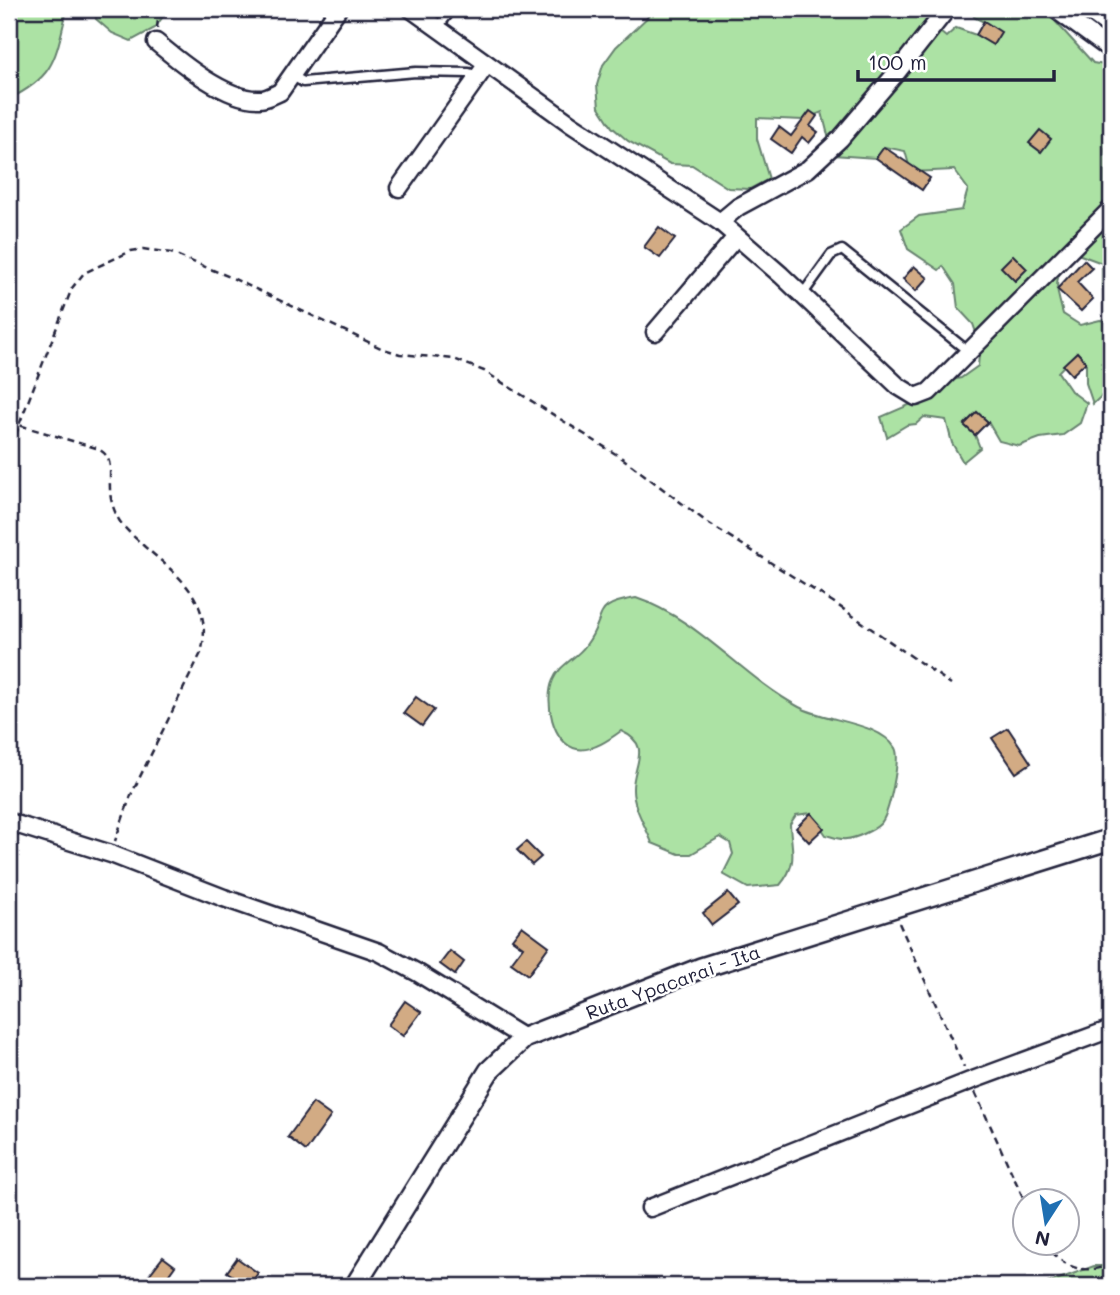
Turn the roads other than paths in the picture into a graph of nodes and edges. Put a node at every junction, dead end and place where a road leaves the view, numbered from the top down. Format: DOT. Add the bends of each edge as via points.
graph roads {
  1 [pos="338,9"];
  2 [pos="411,9"];
  3 [pos="452,9"];
  4 [pos="947,9"];
  5 [pos="1055,9"];
  6 [pos="437,28"];
  7 [pos="156,42"];
  8 [pos="1111,50"];
  9 [pos="483,70"];
  10 [pos="293,76"];
  11 [pos="399,188"];
  12 [pos="1111,209"];
  13 [pos="720,222"];
  14 [pos="736,237"];
  15 [pos="802,295"];
  16 [pos="655,332"];
  17 [pos="969,352"];
  18 [pos="9,821"];
  19 [pos="1111,839"];
  20 [pos="1111,1029"];
  21 [pos="524,1038"];
  22 [pos="650,1208"];
  23 [pos="355,1286"];
  1 -- 10 [label="street"];
  2 -- 6 [label="street"];
  3 -- 6 [label="lane"];
  4 -- 13 [label="street" via="840,139 808,169 738,207"];
  5 -- 8 [label="street"];
  6 -- 9 [label="street"];
  7 -- 10 [label="street" via="180,62 243,96 269,97"];
  9 -- 10 [label="lane" via="303,82"];
  9 -- 11 [label="street"];
  9 -- 13 [label="street"];
  12 -- 17 [label="street"];
  13 -- 14 [label="street"];
  14 -- 15 [label="street"];
  14 -- 16 [label="street"];
  15 -- 17 [label="street" via="898,386 916,397 929,392"];
  15 -- 17 [label="lane" via="831,255 842,250"];
  18 -- 21 [label="street" via="379,952"];
  19 -- 21 [label="street, Ruta Ypacarai - Ita" via="701,968"];
  20 -- 22 [label="street"];
  21 -- 23 [label="street, Ruta Ypacarai - Ita" via="489,1072"];
}
